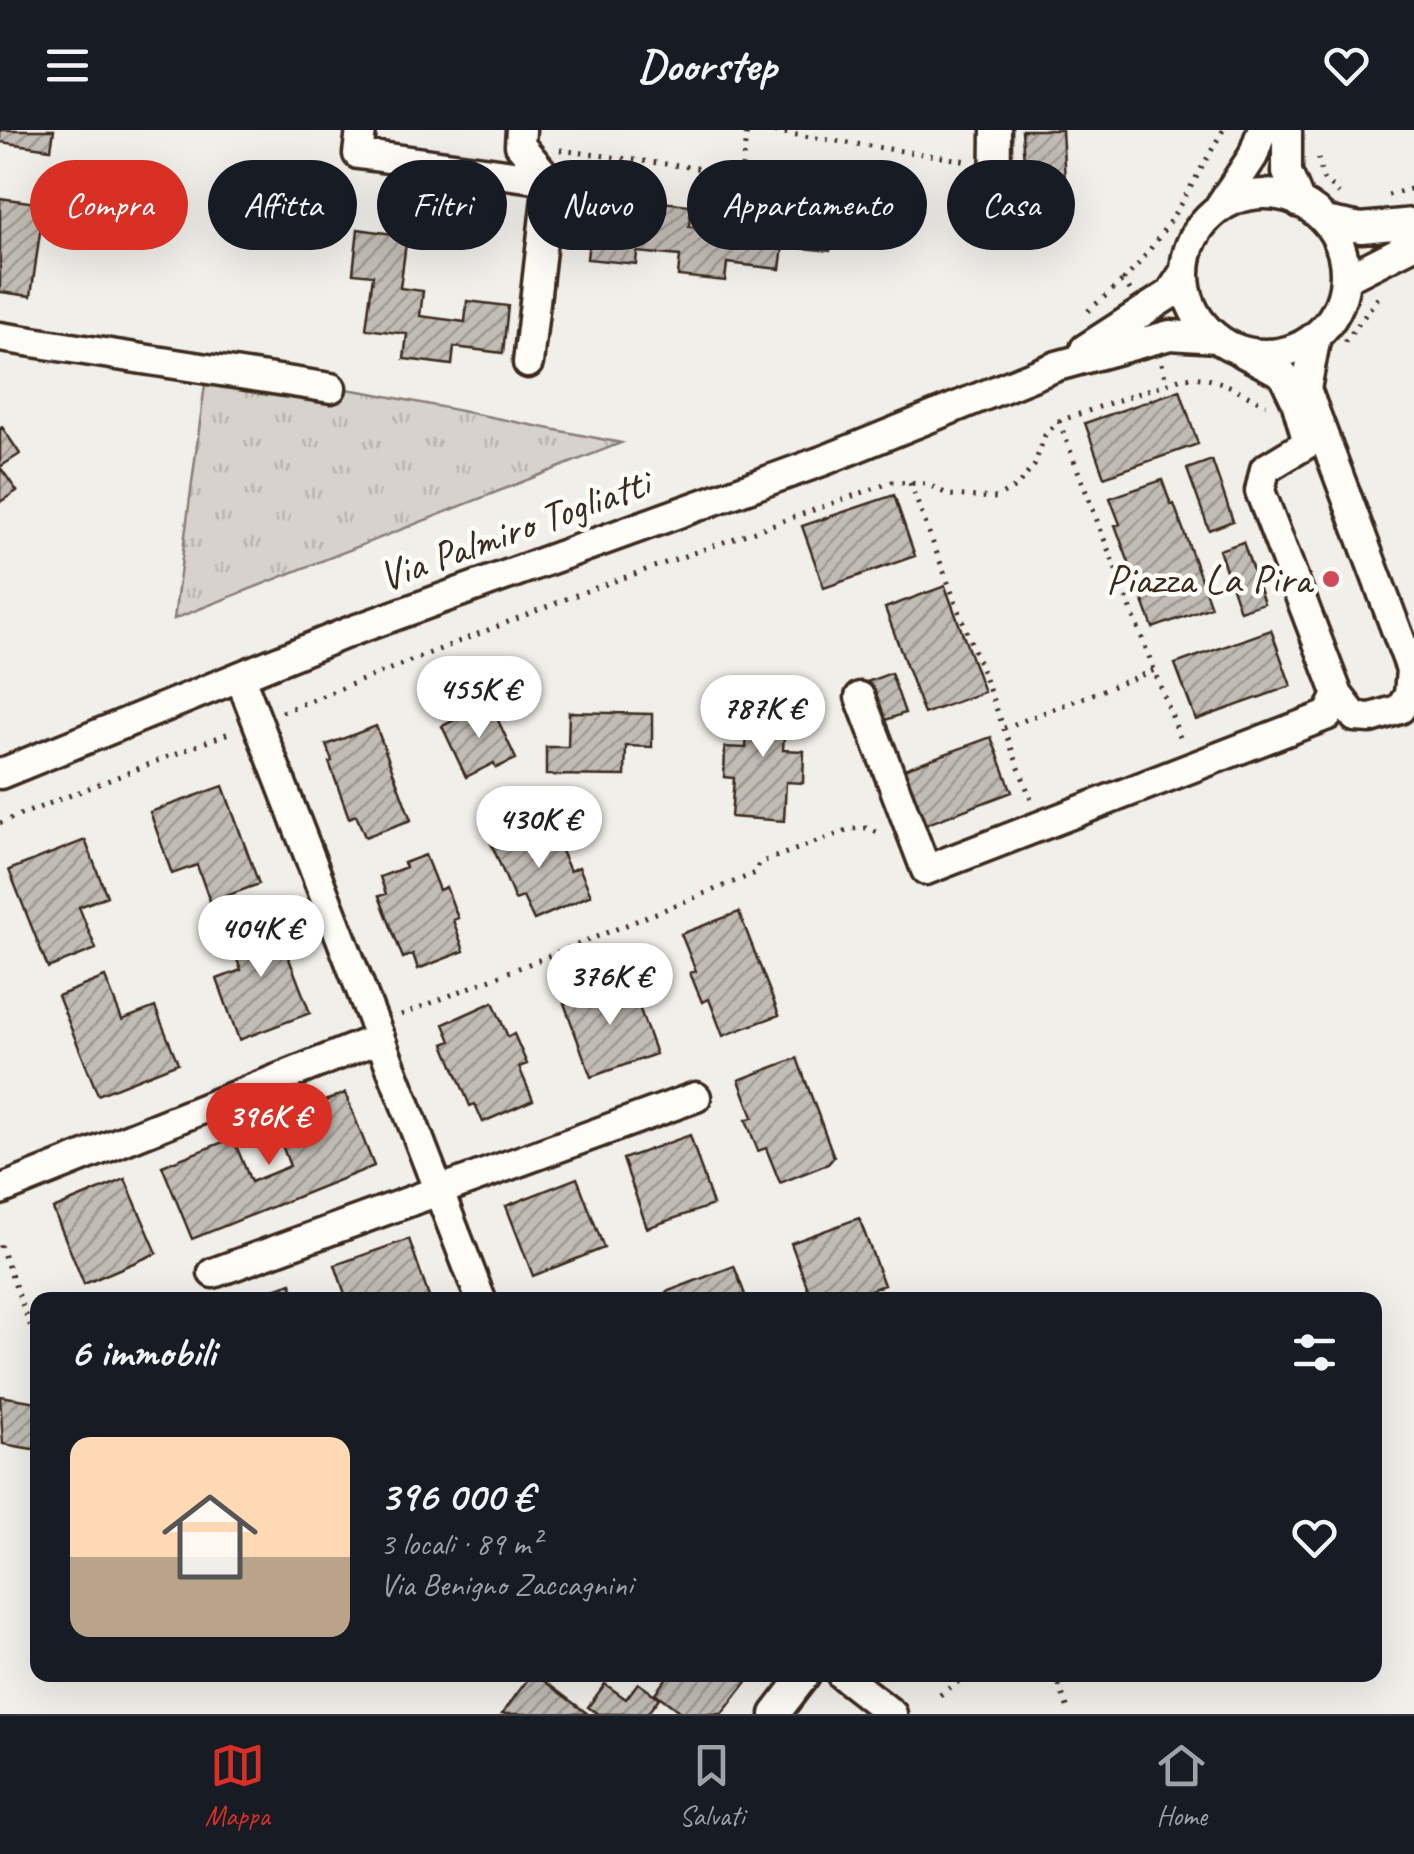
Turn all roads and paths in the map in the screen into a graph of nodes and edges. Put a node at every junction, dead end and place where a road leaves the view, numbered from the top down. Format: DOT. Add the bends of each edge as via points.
graph roads {
  1 [pos="361,130"];
  2 [pos="747,130"];
  3 [pos="764,130"];
  4 [pos="996,130"];
  5 [pos="1262,130"];
  6 [pos="520,137"];
  7 [pos="1287,137"];
  8 [pos="536,160"];
  9 [pos="956,160"];
  10 [pos="995,160"];
  11 [pos="527,177"];
  12 [pos="1414,188"];
  13 [pos="1384,196"];
  14 [pos="1344,198"];
  15 [pos="1300,202"];
  16 [pos="1218,209"];
  17 [pos="1325,221"];
  18 [pos="1414,223"];
  19 [pos="1414,244"];
  20 [pos="541,250"];
  21 [pos="1185,271"];
  22 [pos="1345,279"];
  23 [pos="1388,290"];
  24 [pos="0,337"];
  25 [pos="1330,340"];
  26 [pos="1228,344"];
  27 [pos="528,363"];
  28 [pos="1057,366"];
  29 [pos="331,388"];
  30 [pos="1299,412"];
  31 [pos="1060,421"];
  32 [pos="910,483"];
  33 [pos="1155,670"];
  34 [pos="240,677"];
  35 [pos="860,697"];
  36 [pos="1340,710"];
  37 [pos="257,722"];
  38 [pos="1004,728"];
  39 [pos="1192,768"];
  40 [pos="0,774"];
  41 [pos="0,824"];
  42 [pos="1041,826"];
  43 [pos="912,837"];
  44 [pos="378,1032"];
  45 [pos="696,1098"];
  46 [pos="0,1190"];
  47 [pos="439,1190"];
  48 [pos="0,1245"];
  49 [pos="213,1273"];
  50 [pos="479,1292"];
  51 [pos="30,1326"];
  52 [pos="800,1682"];
  53 [pos="851,1682"];
  54 [pos="958,1682"];
  55 [pos="1057,1682"];
  56 [pos="940,1695"];
  57 [pos="776,1714"];
  58 [pos="892,1714"];
  59 [pos="1070,1714"];
  1 -- 11 [label="street" via="358,154"];
  2 -- 6 [label="path" via="741,174"];
  3 -- 9 [label="path"];
  4 -- 10 [label="street"];
  5 -- 16 [label="street, Via Palmiro Togliatti" via="1254,156"];
  6 -- 8 [label="street"];
  7 -- 14 [label="path" via="1314,142 1323,179"];
  7 -- 15 [label="street" via="1287,172"];
  12 -- 13 [label="path"];
  15 -- 16 [label="street" via="1259,194"];
  15 -- 17 [label="street"];
  16 -- 21 [label="street, Via Palmiro Togliatti" via="1201,226"];
  17 -- 18 [label="street" via="1361,228"];
  17 -- 22 [label="street" via="1337,238"];
  19 -- 22 [label="street"];
  20 -- 27 [label="street"];
  21 -- 26 [label="street" via="1193,309"];
  21 -- 28 [label="street, Via Palmiro Togliatti" via="1170,294"];
  22 -- 25 [label="street"];
  23 -- 25 [label="path" via="1376,297 1362,324"];
  24 -- 29 [label="street"];
  25 -- 26 [label="street, Via Palmiro Togliatti" via="1266,354"];
  25 -- 36 [label="street" via="1306,389 1411,669 1400,709 1371,718"];
  26 -- 28 [label="street, Via Palmiro Togliatti" via="1170,335"];
  26 -- 30 [label="street" via="1283,374"];
  28 -- 34 [label="street, Via Palmiro Togliatti" via="826,460"];
  30 -- 31 [label="path" via="1288,417 1233,385 1202,376"];
  30 -- 36 [label="street" via="1308,442 1265,469 1260,491"];
  31 -- 32 [label="path" via="1045,435 1034,466 996,498 949,495"];
  31 -- 33 [label="path"];
  32 -- 37 [label="path" via="892,482 599,586"];
  32 -- 38 [label="path"];
  33 -- 38 [label="path"];
  33 -- 39 [label="path"];
  34 -- 37 [label="street"];
  34 -- 40 [label="street, Via Palmiro Togliatti"];
  35 -- 43 [label="street"];
  36 -- 39 [label="street"];
  37 -- 41 [label="path"];
  37 -- 44 [label="street"];
  38 -- 42 [label="path"];
  39 -- 42 [label="street"];
  42 -- 43 [label="street" via="926,870"];
  43 -- 44 [label="path" via="899,841 852,829 760,862 756,873"];
  44 -- 46 [label="street"];
  44 -- 47 [label="street"];
  45 -- 47 [label="street"];
  47 -- 49 [label="street"];
  47 -- 50 [label="street"];
  48 -- 51 [label="path"];
  52 -- 57 [label="street"];
  53 -- 58 [label="street"];
  54 -- 56 [label="path"];
  55 -- 59 [label="path"];
}
